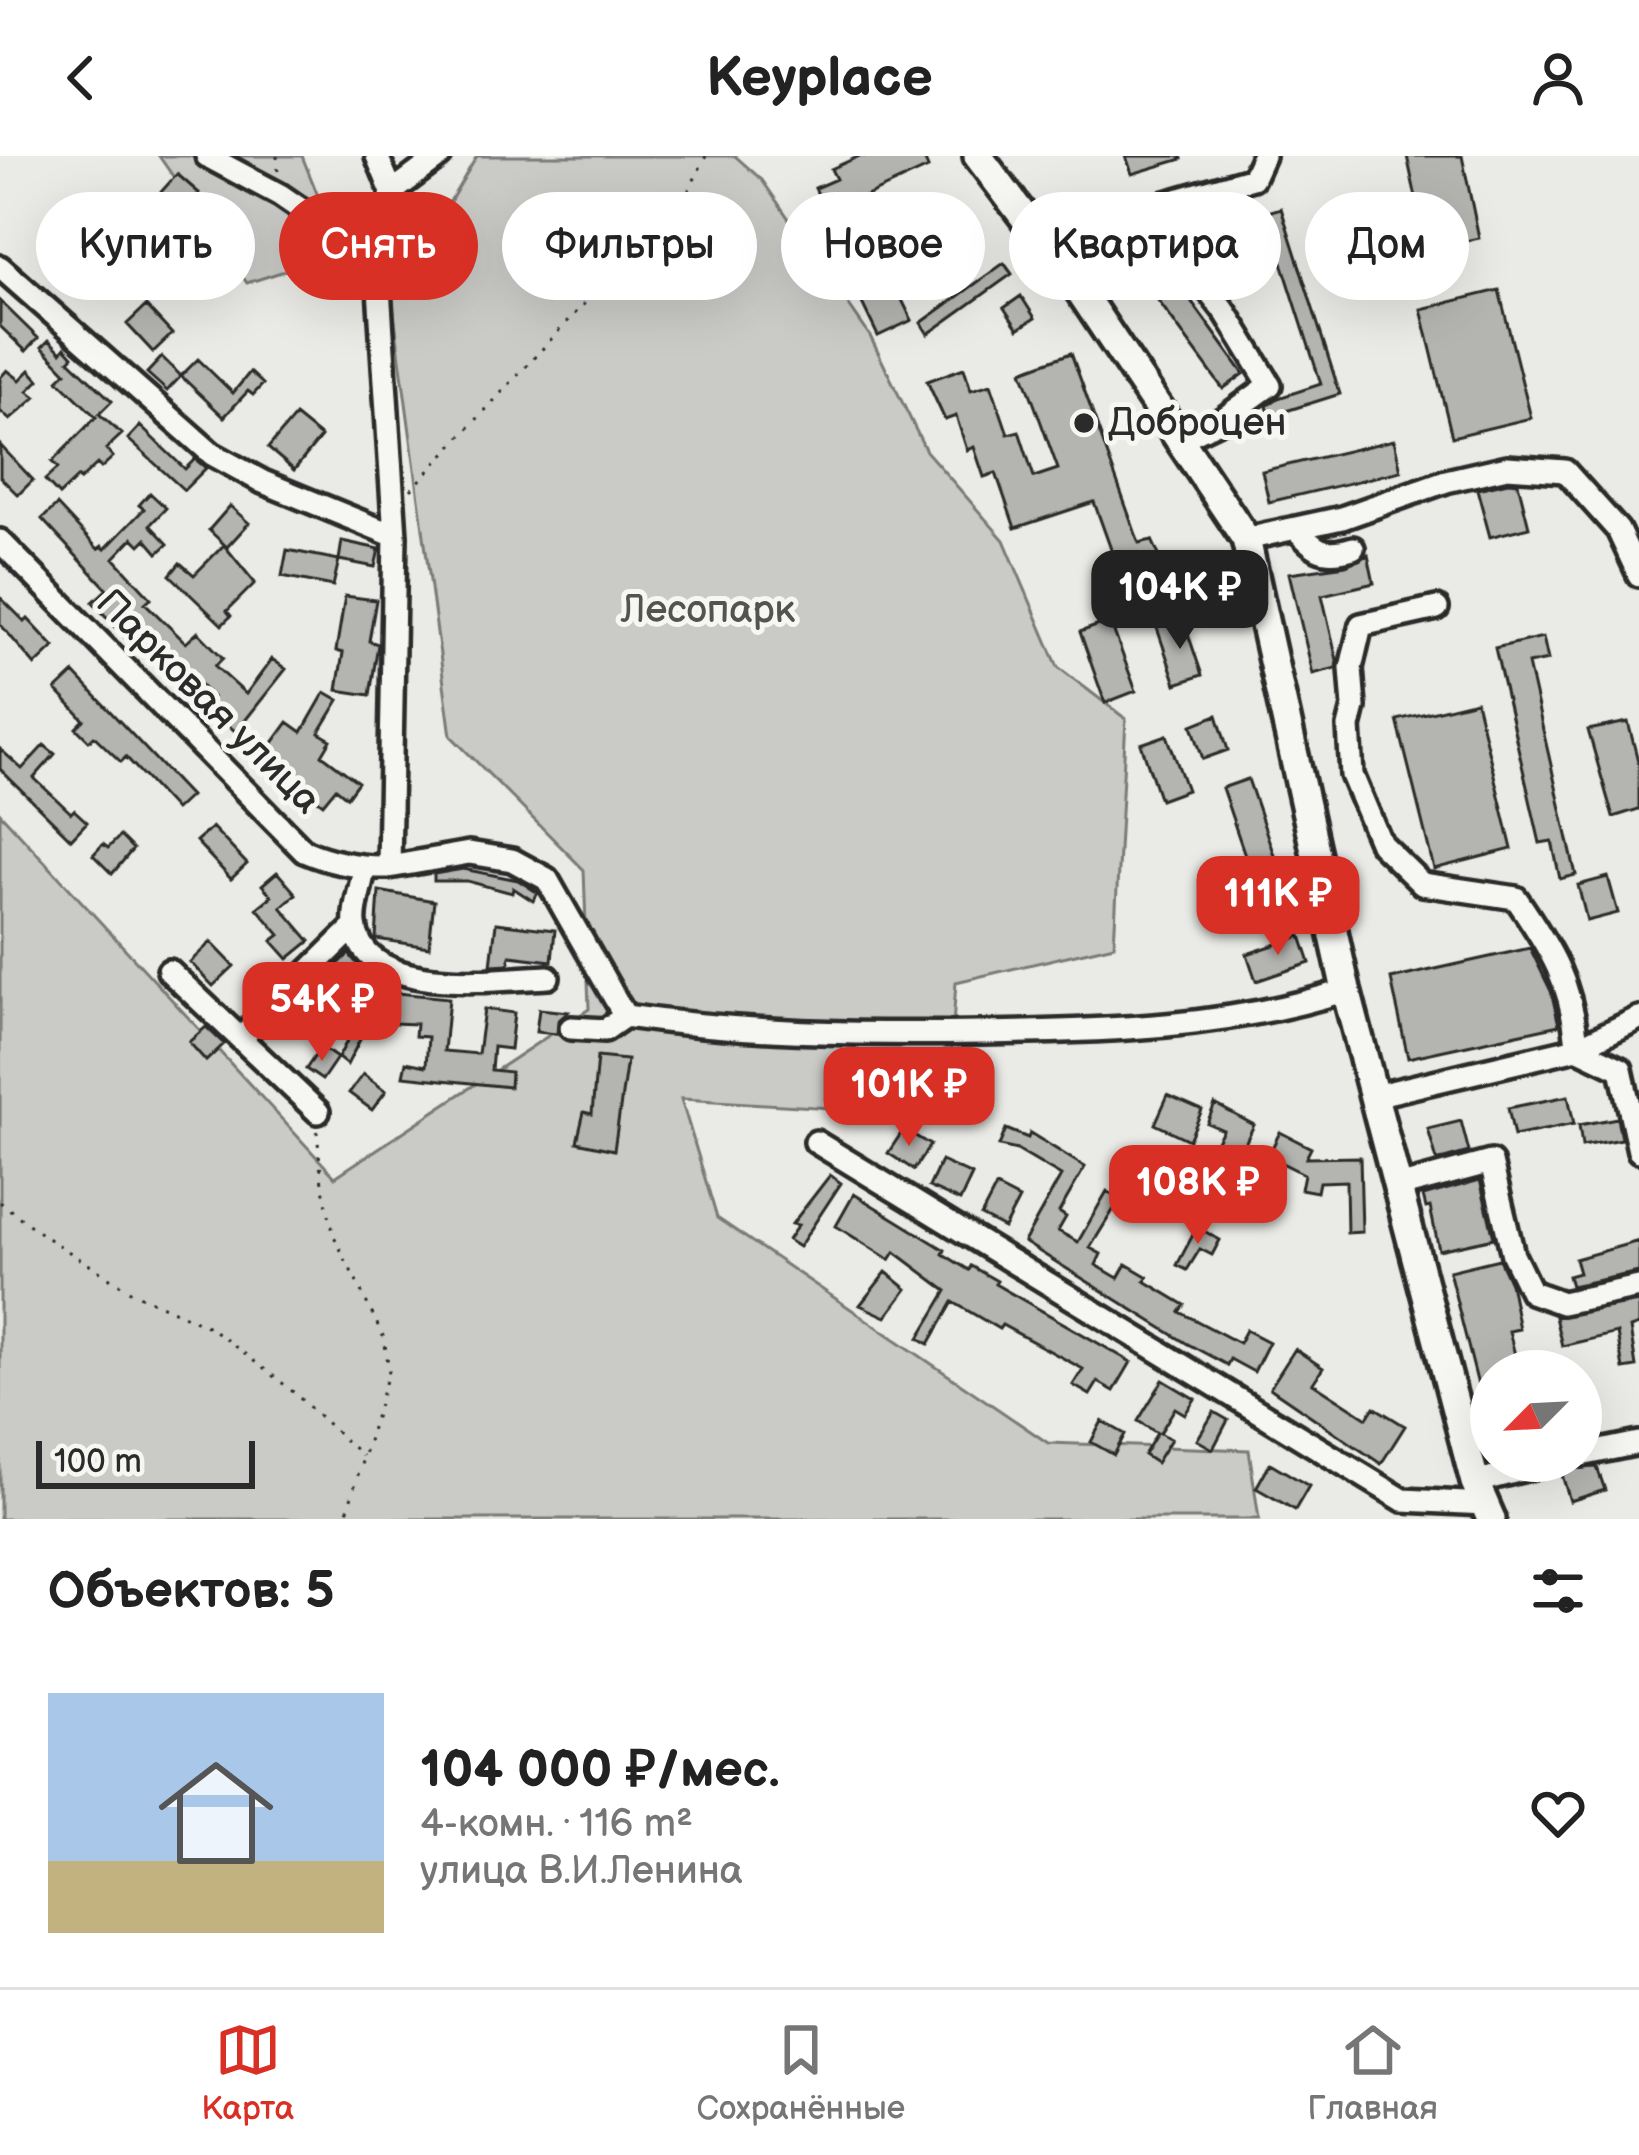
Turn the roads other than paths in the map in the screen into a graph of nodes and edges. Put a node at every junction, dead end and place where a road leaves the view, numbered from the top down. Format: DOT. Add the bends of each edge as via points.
graph roads {
  1 [pos="207,156"];
  2 [pos="377,156"];
  3 [pos="440,156"];
  4 [pos="978,156"];
  5 [pos="1263,156"];
  6 [pos="392,192"];
  7 [pos="1204,192"];
  8 [pos="279,194"];
  9 [pos="1009,197"];
  10 [pos="0,267"];
  11 [pos="380,300"];
  12 [pos="1086,300"];
  13 [pos="1215,300"];
  14 [pos="1180,439"];
  15 [pos="1295,528"];
  16 [pos="395,536"];
  17 [pos="1246,538"];
  18 [pos="0,541"];
  19 [pos="1353,548"];
  20 [pos="1639,575"];
  21 [pos="1437,608"];
  22 [pos="388,867"];
  23 [pos="364,868"];
  24 [pos="355,926"];
  25 [pos="170,971"];
  26 [pos="548,977"];
  27 [pos="1346,990"];
  28 [pos="625,1016"];
  29 [pos="1639,1018"];
  30 [pos="572,1028"];
  31 [pos="242,1037"];
  32 [pos="1576,1048"];
  33 [pos="1374,1096"];
  34 [pos="318,1112"];
  35 [pos="816,1142"];
  36 [pos="1639,1151"];
  37 [pos="1398,1187"];
  38 [pos="1639,1287"];
  39 [pos="1639,1443"];
  40 [pos="1602,1451"];
  41 [pos="1520,1482"];
  42 [pos="1484,1502"];
  1 -- 8 [label="street"];
  2 -- 6 [label="street"];
  3 -- 6 [label="street"];
  4 -- 9 [label="main road"];
  5 -- 7 [label="street" via="1253,178"];
  10 -- 16 [label="street" via="212,454"];
  11 -- 16 [label="street"];
  12 -- 14 [label="main road"];
  13 -- 14 [label="street" via="1270,385"];
  14 -- 17 [label="main road"];
  15 -- 17 [label="street"];
  15 -- 19 [label="street" via="1318,553"];
  15 -- 20 [label="street" via="1507,467 1565,472 1618,530"];
  16 -- 22 [label="street"];
  17 -- 27 [label="main road"];
  18 -- 23 [label="street, Парковая улица" via="304,850"];
  21 -- 32 [label="street" via="1361,625 1351,668 1352,775 1382,844 1422,884 1516,898 1548,944 1574,1007"];
  22 -- 23 [label="street, Парковая улица"];
  22 -- 28 [label="street, Парковая улица" via="469,853 512,860 547,879"];
  23 -- 24 [label="street"];
  24 -- 26 [label="street" via="371,960 404,976"];
  24 -- 31 [label="street"];
  25 -- 31 [label="street"];
  27 -- 28 [label="street" via="1289,1009 1068,1032 711,1029"];
  27 -- 33 [label="main road"];
  28 -- 30 [label="street" via="606,1041"];
  29 -- 32 [label="street"];
  31 -- 34 [label="street"];
  32 -- 33 [label="street"];
  32 -- 36 [label="street" via="1621,1069"];
  33 -- 37 [label="main road"];
  35 -- 42 [label="street" via="1402,1500"];
  37 -- 38 [label="street" via="1491,1162 1513,1255 1531,1292 1562,1303"];
  37 -- 42 [label="main road"];
  39 -- 40 [label="street"];
  41 -- 42 [label="street"];
}
